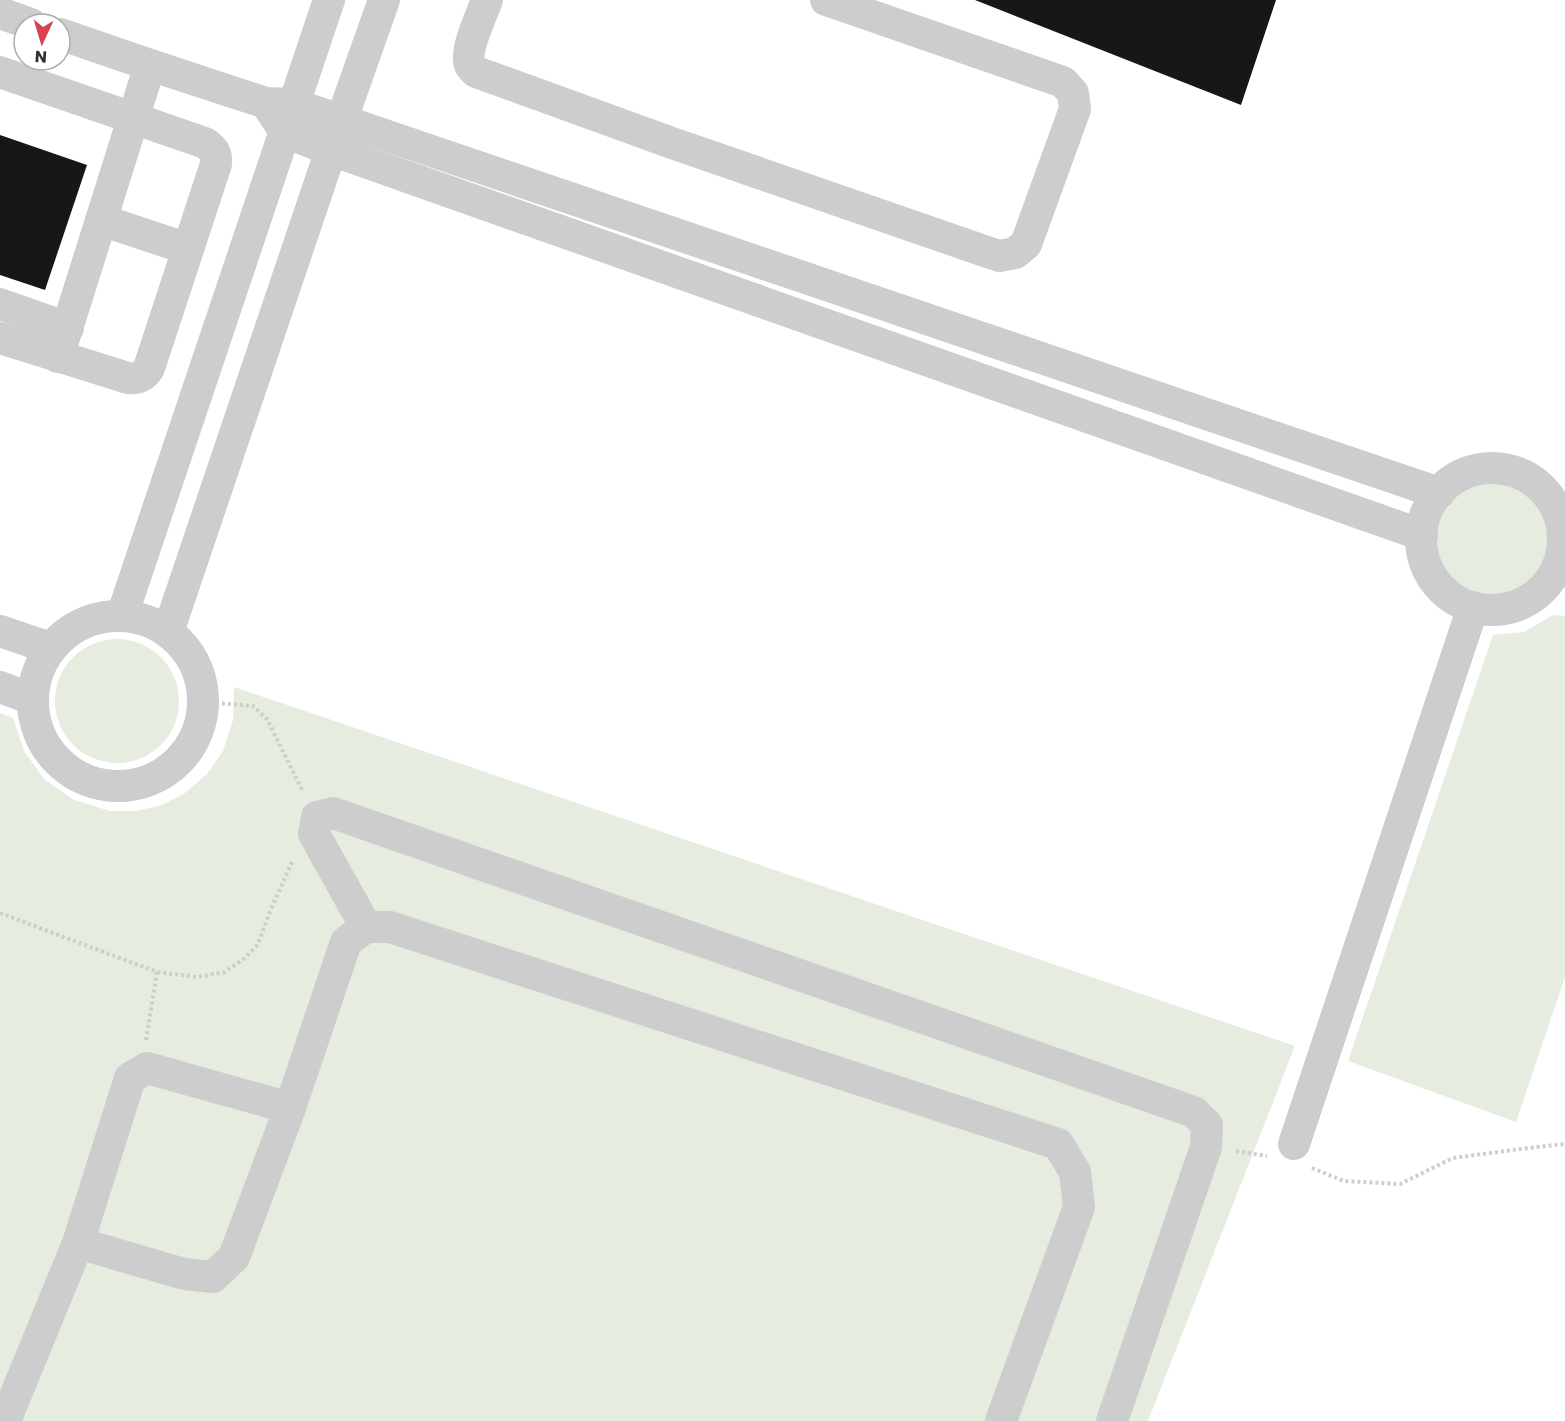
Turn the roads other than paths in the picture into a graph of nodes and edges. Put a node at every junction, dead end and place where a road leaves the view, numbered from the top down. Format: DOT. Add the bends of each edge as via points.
graph roads {
  1 [pos="329,0"];
  2 [pos="384,0"];
  3 [pos="487,0"];
  4 [pos="826,0"];
  5 [pos="72,38"];
  6 [pos="150,66"];
  7 [pos="0,72"];
  8 [pos="282,113"];
  9 [pos="133,118"];
  10 [pos="342,121"];
  11 [pos="331,150"];
  12 [pos="101,220"];
  13 [pos="188,249"];
  14 [pos="0,304"];
  15 [pos="68,328"];
  16 [pos="0,338"];
  17 [pos="58,357"];
  18 [pos="1439,493"];
  19 [pos="1422,535"];
  20 [pos="1563,556"];
  21 [pos="1473,607"];
  22 [pos="122,616"];
  23 [pos="0,631"];
  24 [pos="168,632"];
  25 [pos="50,648"];
  26 [pos="0,687"];
  27 [pos="32,699"];
  28 [pos="366,927"];
  29 [pos="290,1108"];
  30 [pos="1292,1156"];
  31 [pos="78,1243"];
  32 [pos="5,1421"];
  33 [pos="1001,1421"];
  34 [pos="1112,1421"];
  1 -- 8 [label="street"];
  2 -- 10 [label="street"];
  3 -- 4 [label="street" via="469,49 470,66 476,72 999,256 1015,253 1026,244 1075,109 1073,93 1063,82"];
  5 -- 6 [label="street"];
  6 -- 8 [label="street"];
  6 -- 9 [label="street"];
  7 -- 9 [label="street"];
  8 -- 10 [label="street"];
  8 -- 11 [label="street"];
  8 -- 22 [label="street"];
  9 -- 12 [label="street"];
  9 -- 13 [label="street" via="213,148 216,164"];
  10 -- 11 [label="street"];
  10 -- 18 [label="street"];
  11 -- 19 [label="street"];
  11 -- 24 [label="street"];
  12 -- 13 [label="street"];
  12 -- 15 [label="street"];
  13 -- 17 [label="street" via="144,375 128,378"];
  14 -- 15 [label="street"];
  15 -- 17 [label="street"];
  16 -- 17 [label="street"];
  18 -- 19 [label="street" via="1430,504"];
  18 -- 20 [label="street" via="1466,472 1491,468 1512,471 1532,480 1559,513"];
  19 -- 21 [label="street" via="1421,551 1430,574 1446,593"];
  20 -- 21 [label="street" via="1554,576 1538,594 1516,606 1491,610"];
  21 -- 30 [label="street"];
  22 -- 24 [label="street" via="138,618"];
  22 -- 25 [label="street" via="95,619 70,630"];
  23 -- 25 [label="street"];
  24 -- 27 [label="street" via="188,651 200,675 204,702 200,728 181,759 144,783 117,787 90,782 66,770 47,750 36,726"];
  25 -- 27 [label="street" via="37,672"];
  26 -- 27 [label="street"];
  28 -- 29 [label="street" via="346,942"];
  28 -- 33 [label="street" via="390,927 1058,1144 1075,1172 1078,1207"];
  28 -- 34 [label="street" via="316,826 333,813 1194,1112 1206,1125 1206,1147"];
  29 -- 31 [label="street" via="234,1257 213,1277 184,1274"];
  29 -- 31 [label="street" via="147,1068 130,1078"];
  31 -- 32 [label="street"];
}
